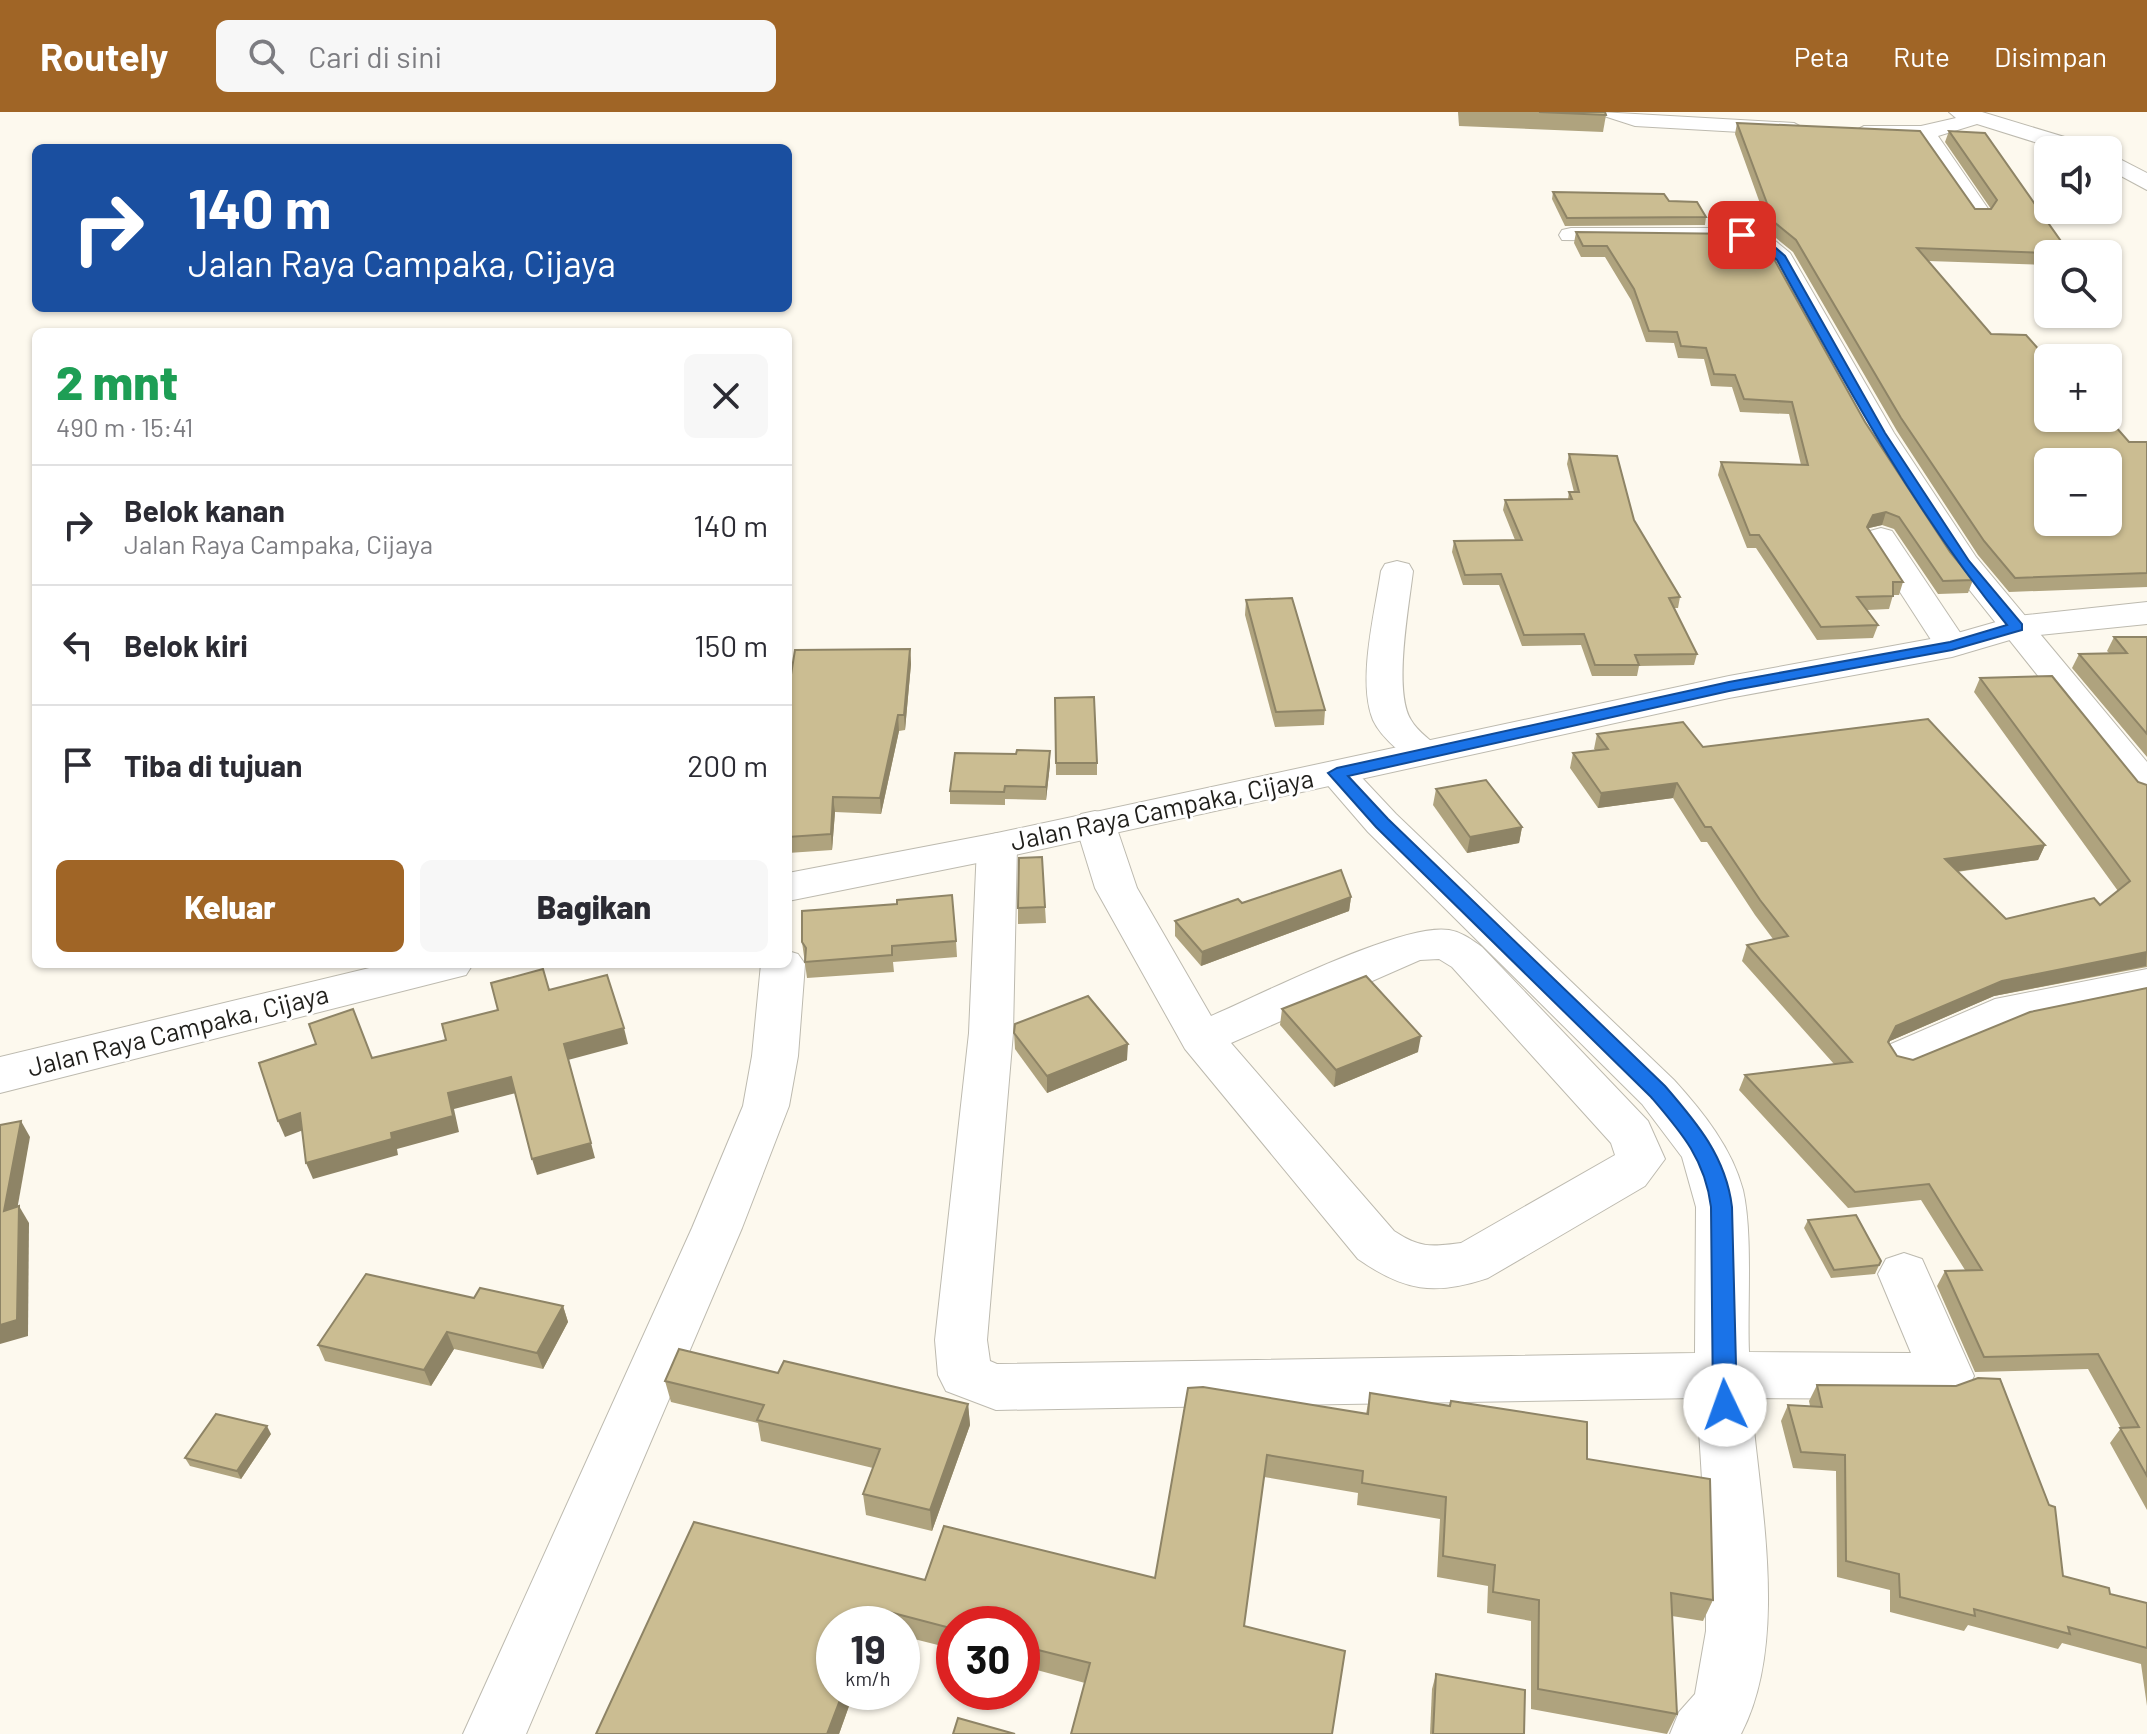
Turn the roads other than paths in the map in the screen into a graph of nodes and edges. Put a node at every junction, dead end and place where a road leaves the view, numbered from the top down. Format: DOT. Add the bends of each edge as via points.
graph roads {
  1 [pos="1611,112"];
  2 [pos="1968,114"];
  3 [pos="1815,130"];
  4 [pos="1845,132"];
  5 [pos="1925,133"];
  6 [pos="2038,136"];
  7 [pos="2122,168"];
  8 [pos="2147,183"];
  9 [pos="1979,213"];
  10 [pos="1571,235"];
  11 [pos="1881,538"];
  12 [pos="1397,571"];
  13 [pos="2147,613"];
  14 [pos="2017,627"];
  15 [pos="1952,646"];
  16 [pos="1422,752"];
  17 [pos="1337,773"];
  18 [pos="2147,787"];
  19 [pos="1095,823"];
  20 [pos="997,846"];
  21 [pos="792,886"];
  22 [pos="434,968"];
  23 [pos="783,968"];
  24 [pos="2147,984"];
  25 [pos="1201,1038"];
  26 [pos="1907,1056"];
  27 [pos="0,1075"];
  28 [pos="1904,1274"];
  29 [pos="1723,1375"];
  30 [pos="494,1734"];
  31 [pos="1701,1734"];
  1 -- 3 [label="street" via="1648,121"];
  2 -- 5 [label="street" via="1954,128"];
  2 -- 6 [label="street"];
  4 -- 5 [label="street"];
  5 -- 9 [label="street"];
  7 -- 8 [label="street"];
  10 -- 14 [label="street" via="1742,235 1757,237 1774,251 1879,433 1964,563"];
  11 -- 15 [label="street"];
  12 -- 16 [label="street" via="1387,703 1392,721"];
  13 -- 14 [label="main road, Jalan Raya Campaka, Cijaya"];
  14 -- 15 [label="main road, Jalan Raya Campaka, Cijaya"];
  14 -- 18 [label="street"];
  15 -- 16 [label="main road, Jalan Raya Campaka, Cijaya"];
  16 -- 17 [label="main road, Jalan Raya Campaka, Cijaya"];
  17 -- 19 [label="main road, Jalan Raya Campaka, Cijaya"];
  17 -- 29 [label="street" via="1696,1136 1718,1181 1721,1207"];
  19 -- 20 [label="main road, Jalan Raya Campaka, Cijaya"];
  19 -- 25 [label="street" via="1116,888"];
  20 -- 21 [label="main road, Jalan Raya Campaka, Cijaya"];
  20 -- 29 [label="street" via="991,1033 961,1340 965,1375 996,1387"];
  22 -- 27 [label="main road, Jalan Raya Campaka, Cijaya"];
  23 -- 30 [label="street" via="766,1106"];
  24 -- 26 [label="street" via="2011,1010"];
  25 -- 25 [label="street" via="1414,946 1447,944 1467,957 1631,1134 1641,1159 1628,1173 1470,1263 1406,1265 1376,1245"];
  28 -- 29 [label="street" via="1947,1376"];
  29 -- 31 [label="street" via="1735,1618 1722,1708"];
}
